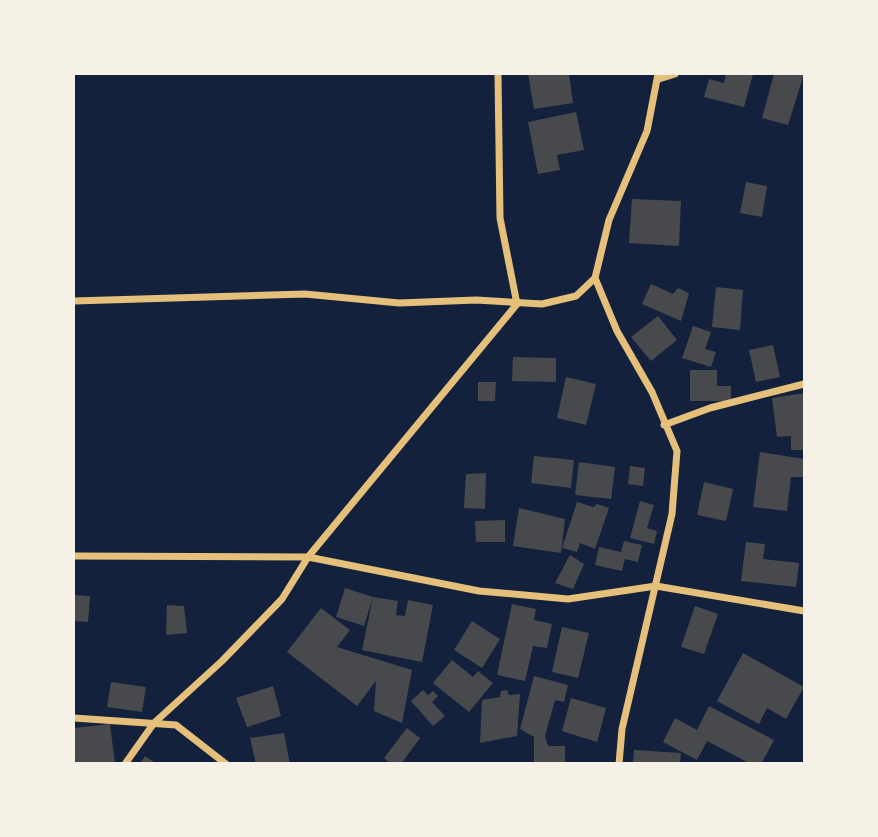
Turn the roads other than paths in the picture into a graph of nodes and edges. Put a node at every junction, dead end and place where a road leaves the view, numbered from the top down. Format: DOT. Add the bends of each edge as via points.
graph roads {
  1 [pos="498,74"];
  2 [pos="676,74"];
  3 [pos="659,76"];
  4 [pos="595,278"];
  5 [pos="74,301"];
  6 [pos="517,304"];
  7 [pos="804,383"];
  8 [pos="664,425"];
  9 [pos="74,556"];
  10 [pos="308,557"];
  11 [pos="656,586"];
  12 [pos="804,611"];
  13 [pos="74,718"];
  14 [pos="154,723"];
  15 [pos="125,764"];
  16 [pos="226,764"];
  17 [pos="619,764"];
  1 -- 6 [label="street" via="500,218"];
  2 -- 3 [label="street"];
  3 -- 4 [label="street" via="647,131 609,220"];
  4 -- 6 [label="street" via="576,296"];
  4 -- 8 [label="street"];
  5 -- 6 [label="street" via="305,294 399,303 477,300"];
  6 -- 10 [label="street"];
  7 -- 8 [label="street"];
  8 -- 11 [label="street" via="677,451 672,514"];
  9 -- 10 [label="street"];
  10 -- 11 [label="street" via="479,591 568,599"];
  10 -- 14 [label="street" via="282,599"];
  11 -- 12 [label="street"];
  11 -- 17 [label="street" via="622,729"];
  13 -- 14 [label="street"];
  14 -- 15 [label="street"];
  14 -- 16 [label="street" via="176,725"];
}
